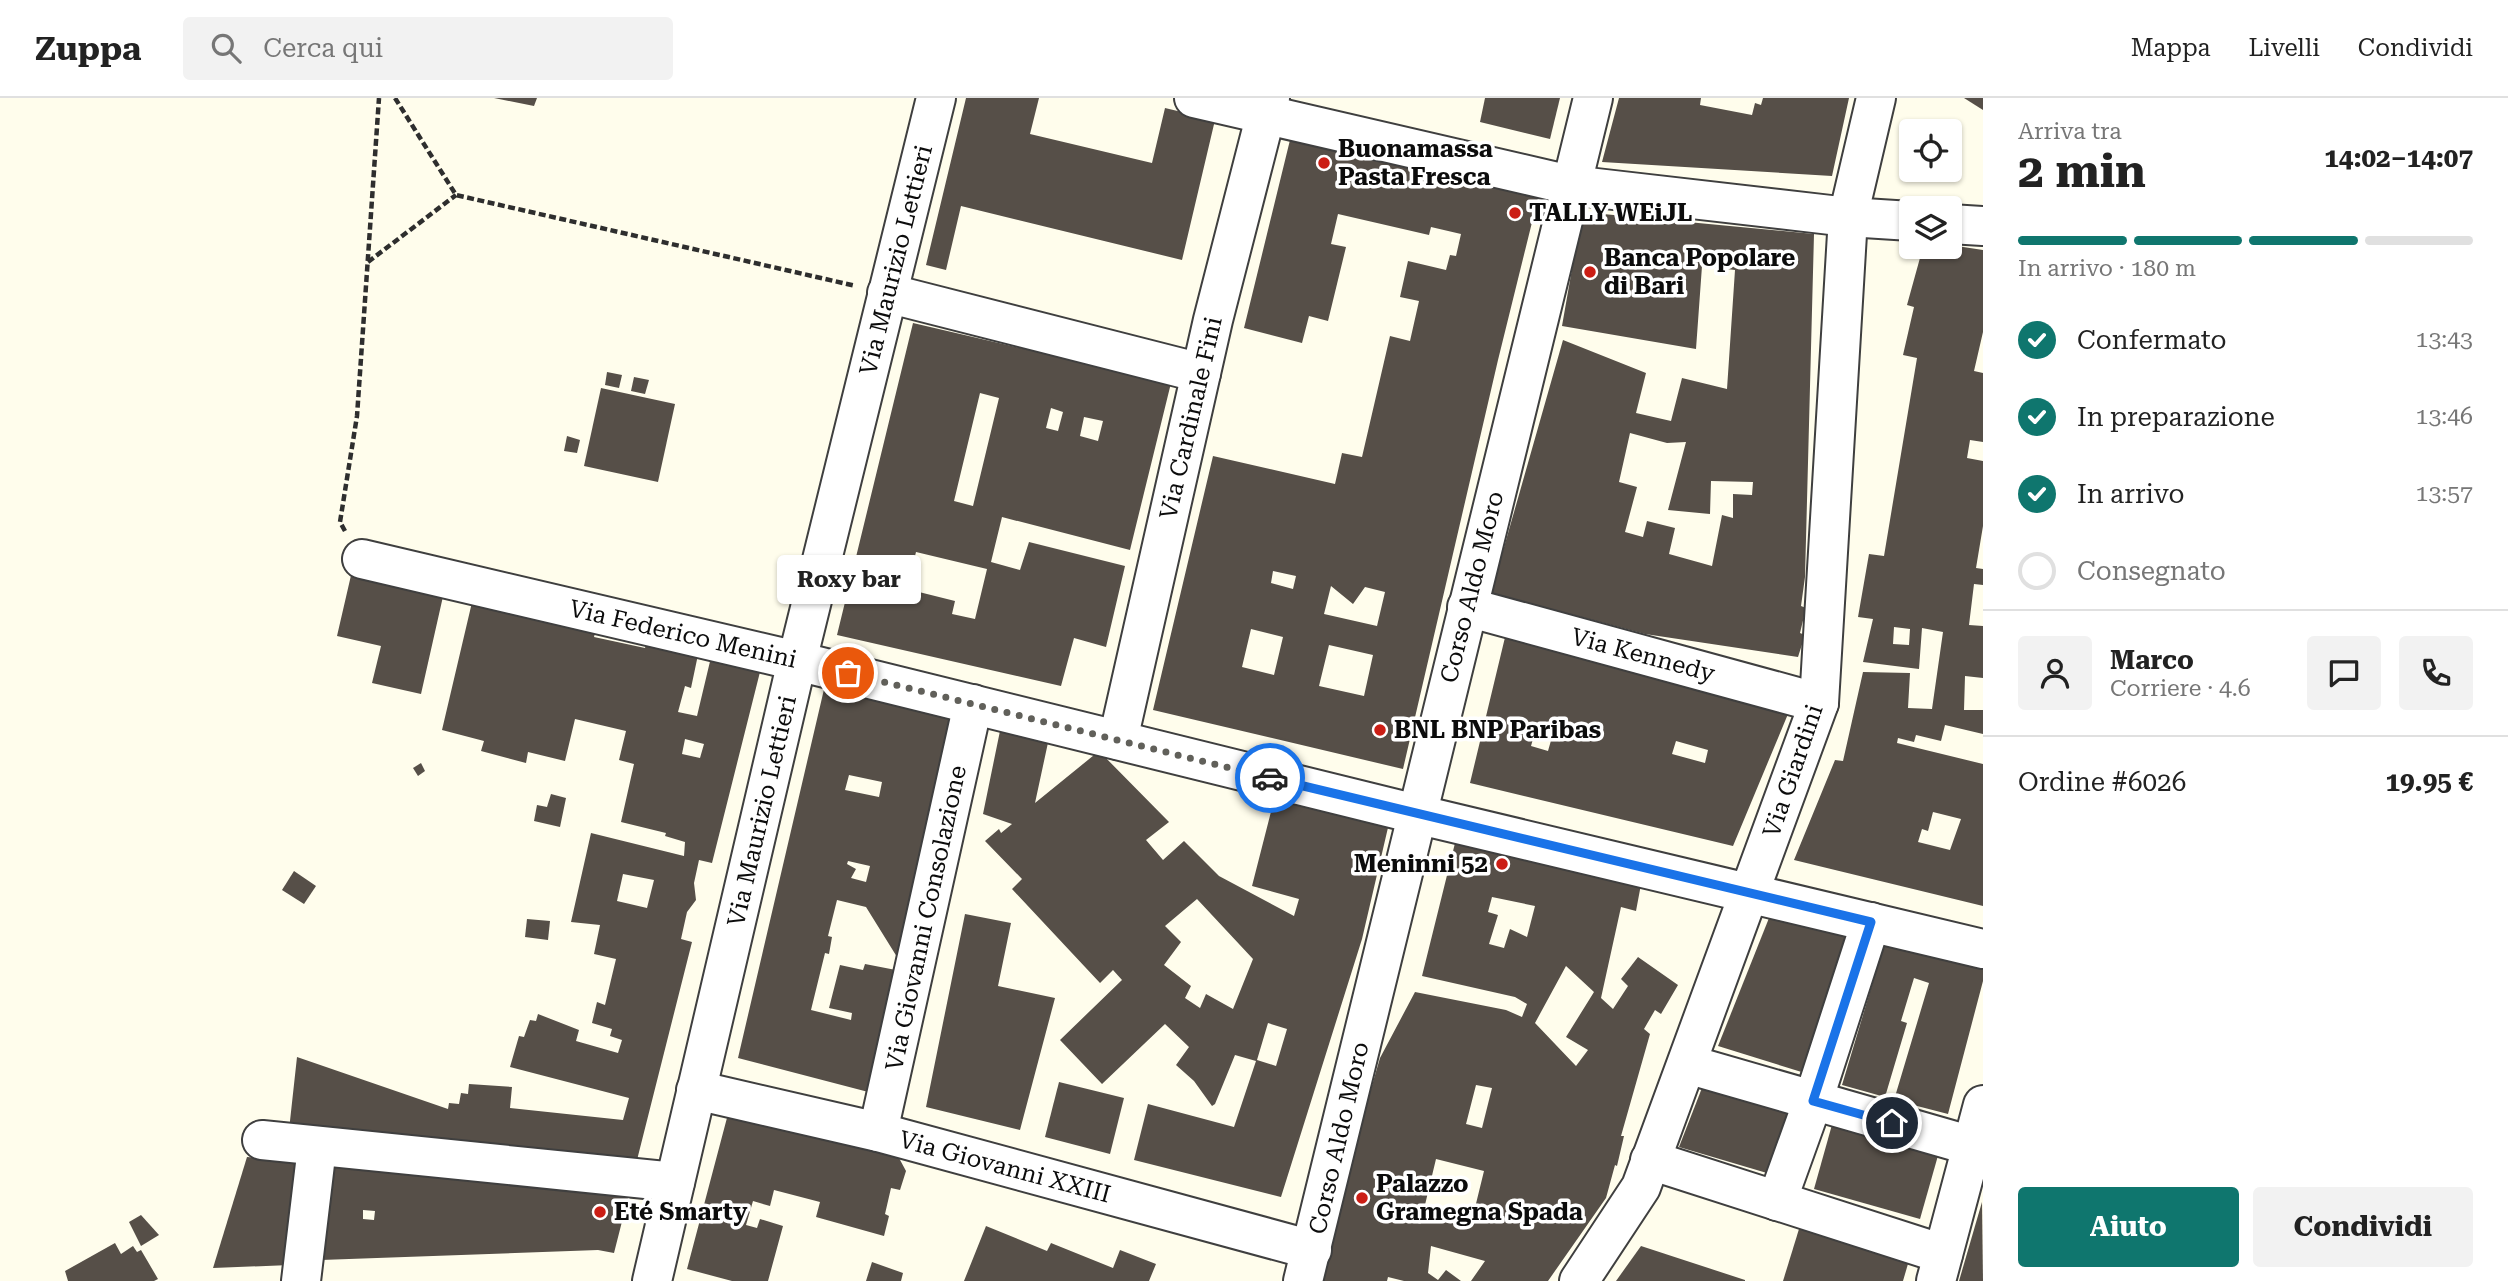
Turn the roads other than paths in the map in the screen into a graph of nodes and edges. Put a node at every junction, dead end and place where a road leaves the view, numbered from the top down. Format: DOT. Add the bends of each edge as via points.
graph roads {
  1 [pos="936,98"];
  2 [pos="1194,98"];
  3 [pos="1593,98"];
  4 [pos="1876,98"];
  5 [pos="1268,106"];
  6 [pos="1570,185"];
  7 [pos="1848,217"];
  8 [pos="1899,220"];
  9 [pos="1962,225"];
  10 [pos="1983,226"];
  11 [pos="887,293"];
  12 [pos="1201,373"];
  13 [pos="362,559"];
  14 [pos="1467,607"];
  15 [pos="797,661"];
  16 [pos="1819,703"];
  17 [pos="973,704"];
  18 [pos="1118,740"];
  19 [pos="1416,814"];
  20 [pos="1750,894"];
  21 [pos="1871,922"];
  22 [pos="1983,949"];
  23 [pos="1687,1064"];
  24 [pos="696,1090"];
  25 [pos="1813,1101"];
  26 [pos="1983,1105"];
  27 [pos="878,1132"];
  28 [pos="262,1140"];
  29 [pos="1972,1146"];
  30 [pos="317,1147"];
  31 [pos="1650,1160"];
  32 [pos="675,1182"];
  33 [pos="1777,1201"];
  34 [pos="1308,1265"];
  35 [pos="655,1266"];
  36 [pos="1939,1268"];
  37 [pos="301,1281"];
  38 [pos="1579,1281"];
  1 -- 11 [label="street, Via Maurizio Lettieri"];
  2 -- 5 [label="street"];
  3 -- 6 [label="street, Corso Aldo Moro"];
  4 -- 7 [label="street, Via Giardini"];
  5 -- 6 [label="street"];
  5 -- 12 [label="street, Via Cardinale Fini"];
  6 -- 7 [label="street"];
  6 -- 14 [label="street, Corso Aldo Moro"];
  7 -- 8 [label="street"];
  7 -- 16 [label="street, Via Giardini"];
  9 -- 10 [label="street"];
  11 -- 12 [label="street"];
  11 -- 15 [label="street, Via Maurizio Lettieri"];
  12 -- 18 [label="street, Via Cardinale Fini"];
  13 -- 15 [label="street, Via Federico Menini"];
  14 -- 16 [label="street, Via Kennedy"];
  14 -- 19 [label="street, Corso Aldo Moro"];
  15 -- 17 [label="street, Via Federico Menini"];
  15 -- 24 [label="street, Via Maurizio Lettieri"];
  16 -- 20 [label="street, Via Giardini"];
  17 -- 18 [label="street, Via Federico Menini"];
  17 -- 27 [label="street, Via Giovanni Consolazione"];
  18 -- 19 [label="street, Via Federico Menini"];
  19 -- 20 [label="street, Via Federico Menini"];
  19 -- 34 [label="street, Corso Aldo Moro"];
  20 -- 21 [label="street, Via Federico Menini"];
  20 -- 23 [label="street, Via Giardini"];
  21 -- 22 [label="street, Via Federico Menini"];
  21 -- 25 [label="street"];
  23 -- 25 [label="street"];
  23 -- 31 [label="street, Via Giardini"];
  24 -- 27 [label="street, Via Giovanni XXIII"];
  24 -- 32 [label="street, Via Maurizio Lettieri"];
  25 -- 29 [label="street"];
  25 -- 33 [label="street"];
  26 -- 29 [label="street"];
  27 -- 34 [label="street, Via Giovanni XXIII"];
  28 -- 30 [label="street"];
  29 -- 36 [label="street"];
  30 -- 32 [label="street"];
  30 -- 37 [label="street"];
  31 -- 33 [label="street"];
  31 -- 38 [label="street, Via Giardini" via="1641,1187"];
  32 -- 35 [label="street, Via Maurizio Lettieri"];
  33 -- 36 [label="street"];
}
